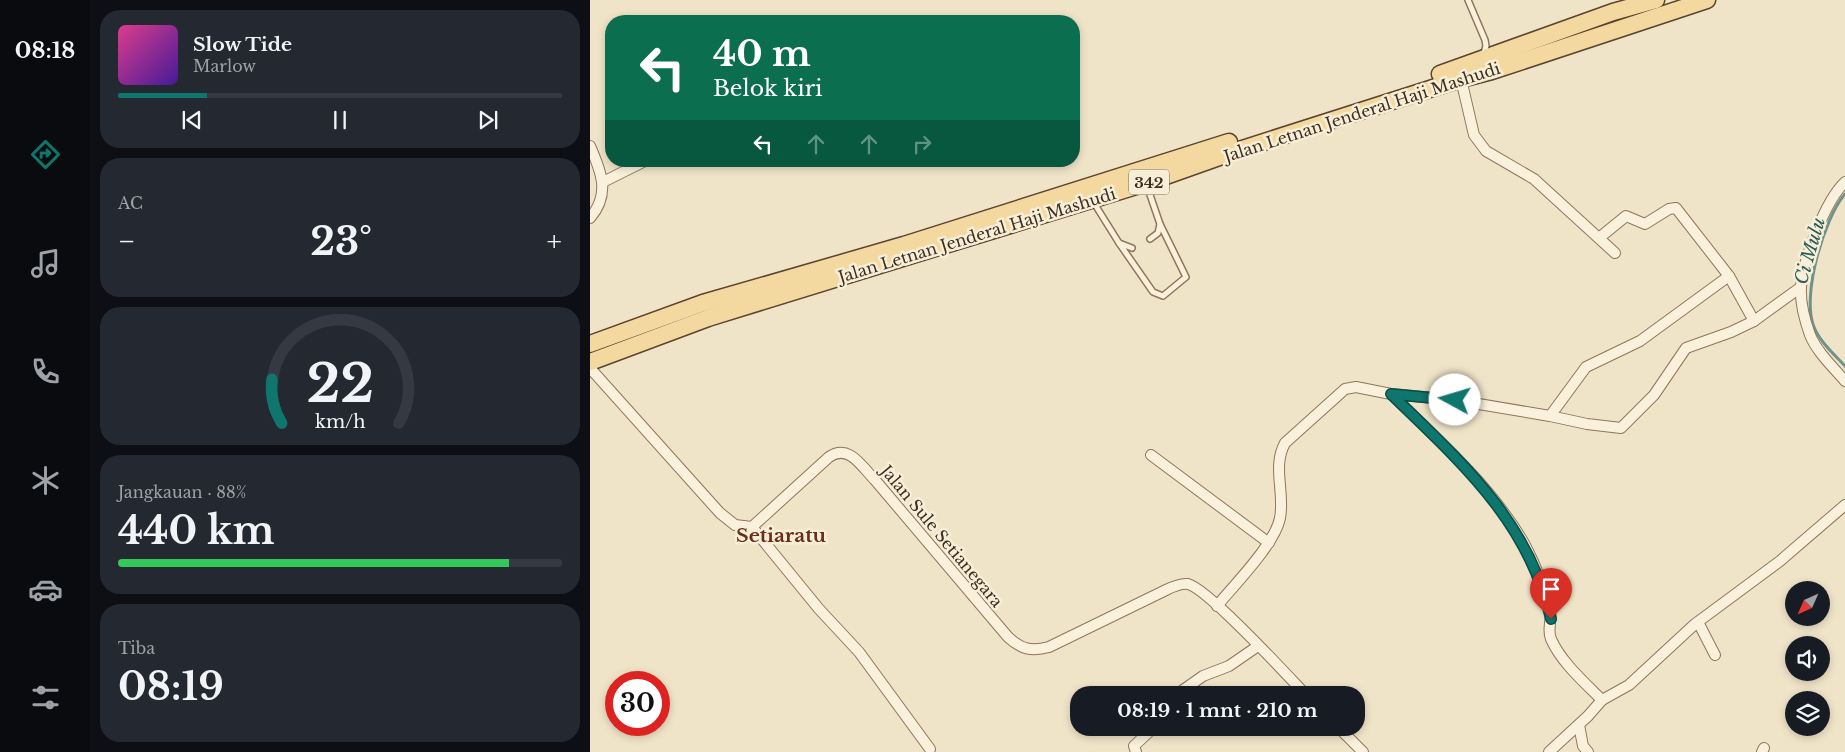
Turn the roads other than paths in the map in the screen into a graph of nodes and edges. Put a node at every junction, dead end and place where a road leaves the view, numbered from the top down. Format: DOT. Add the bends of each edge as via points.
graph roads {
  1 [pos="1468,0"];
  2 [pos="1656,0"];
  3 [pos="1707,0"];
  4 [pos="1487,64"];
  5 [pos="1461,79"];
  6 [pos="590,146"];
  7 [pos="633,167"];
  8 [pos="603,182"];
  9 [pos="1146,183"];
  10 [pos="1843,186"];
  11 [pos="1092,200"];
  12 [pos="590,218"];
  13 [pos="1160,224"];
  14 [pos="1599,238"];
  15 [pos="1150,239"];
  16 [pos="1119,243"];
  17 [pos="1132,248"];
  18 [pos="1615,253"];
  19 [pos="1729,276"];
  20 [pos="1801,287"];
  21 [pos="706,310"];
  22 [pos="1754,321"];
  23 [pos="590,344"];
  24 [pos="590,362"];
  25 [pos="590,368"];
  26 [pos="1845,381"];
  27 [pos="1391,394"];
  28 [pos="1550,416"];
  29 [pos="1151,455"];
  30 [pos="1845,505"];
  31 [pos="752,527"];
  32 [pos="1268,543"];
  33 [pos="1217,606"];
  34 [pos="1698,622"];
  35 [pos="1258,646"];
  36 [pos="1715,655"];
  37 [pos="1189,686"];
  38 [pos="1297,686"];
  39 [pos="1602,700"];
  40 [pos="1578,725"];
  41 [pos="1145,736"];
  42 [pos="1346,736"];
  43 [pos="930,749"];
  44 [pos="1136,752"];
  45 [pos="1363,752"];
  46 [pos="1550,752"];
  47 [pos="1588,752"];
  1 -- 4 [label="lane" via="1485,40"];
  2 -- 4 [label="main road, Jalan Letnan Jenderal Haji Mashudi / 342" via="1614,12"];
  3 -- 4 [label="main road, Jalan Letnan Jenderal Haji Mashudi / 342"];
  4 -- 5 [label="main road, Jalan Letnan Jenderal Haji Mashudi / 342"];
  4 -- 21 [label="main road, Jalan Letnan Jenderal Haji Mashudi / 342" via="904,245"];
  5 -- 9 [label="main road, Jalan Letnan Jenderal Haji Mashudi / 342"];
  5 -- 14 [label="street" via="1474,135 1479,143 1486,151 1534,179"];
  6 -- 8 [label="street"];
  7 -- 8 [label="street"];
  8 -- 12 [label="street" via="600,202"];
  9 -- 11 [label="main road, Jalan Letnan Jenderal Haji Mashudi / 342"];
  9 -- 13 [label="lane"];
  10 -- 20 [label="street" via="1830,201 1814,239"];
  11 -- 16 [label="lane"];
  11 -- 21 [label="main road, Jalan Letnan Jenderal Haji Mashudi / 342"];
  13 -- 15 [label="lane" via="1158,233"];
  13 -- 16 [label="lane" via="1186,277 1163,296 1154,292"];
  14 -- 18 [label="street"];
  14 -- 19 [label="street" via="1624,217 1629,216 1645,224 1674,208"];
  16 -- 17 [label="lane"];
  19 -- 22 [label="street"];
  19 -- 28 [label="street" via="1640,342 1586,367"];
  20 -- 22 [label="street"];
  20 -- 26 [label="street" via="1804,313 1812,338"];
  21 -- 23 [label="main road, Jalan Letnan Jenderal Haji Mashudi / 342"];
  21 -- 24 [label="main road, Jalan Letnan Jenderal Haji Mashudi / 342"];
  22 -- 28 [label="street" via="1686,348 1654,395 1621,428"];
  25 -- 31 [label="street" via="720,513 736,525"];
  27 -- 28 [label="street" via="1455,400"];
  27 -- 32 [label="street" via="1356,387 1345,390 1285,442 1279,459 1280,515"];
  27 -- 39 [label="street" via="1446,448 1516,530 1543,584 1551,619 1550,638 1561,657"];
  29 -- 32 [label="street"];
  30 -- 34 [label="street" via="1780,561"];
  31 -- 33 [label="street, Jalan Sule Setianegara" via="829,457 845,452 853,456 875,480 1008,638 1021,648 1049,647 1179,584 1189,584"];
  31 -- 43 [label="street" via="819,610 859,652"];
  32 -- 33 [label="street"];
  33 -- 35 [label="street, Jalan Sule Setianegara"];
  34 -- 36 [label="street"];
  34 -- 39 [label="street" via="1630,686"];
  35 -- 37 [label="street" via="1230,666 1203,676"];
  35 -- 38 [label="street, Jalan Sule Setianegara"];
  39 -- 40 [label="street"];
  40 -- 46 [label="street"];
  40 -- 47 [label="street" via="1583,746"];
  41 -- 44 [label="street" via="1134,746"];
  42 -- 45 [label="street"];
}
